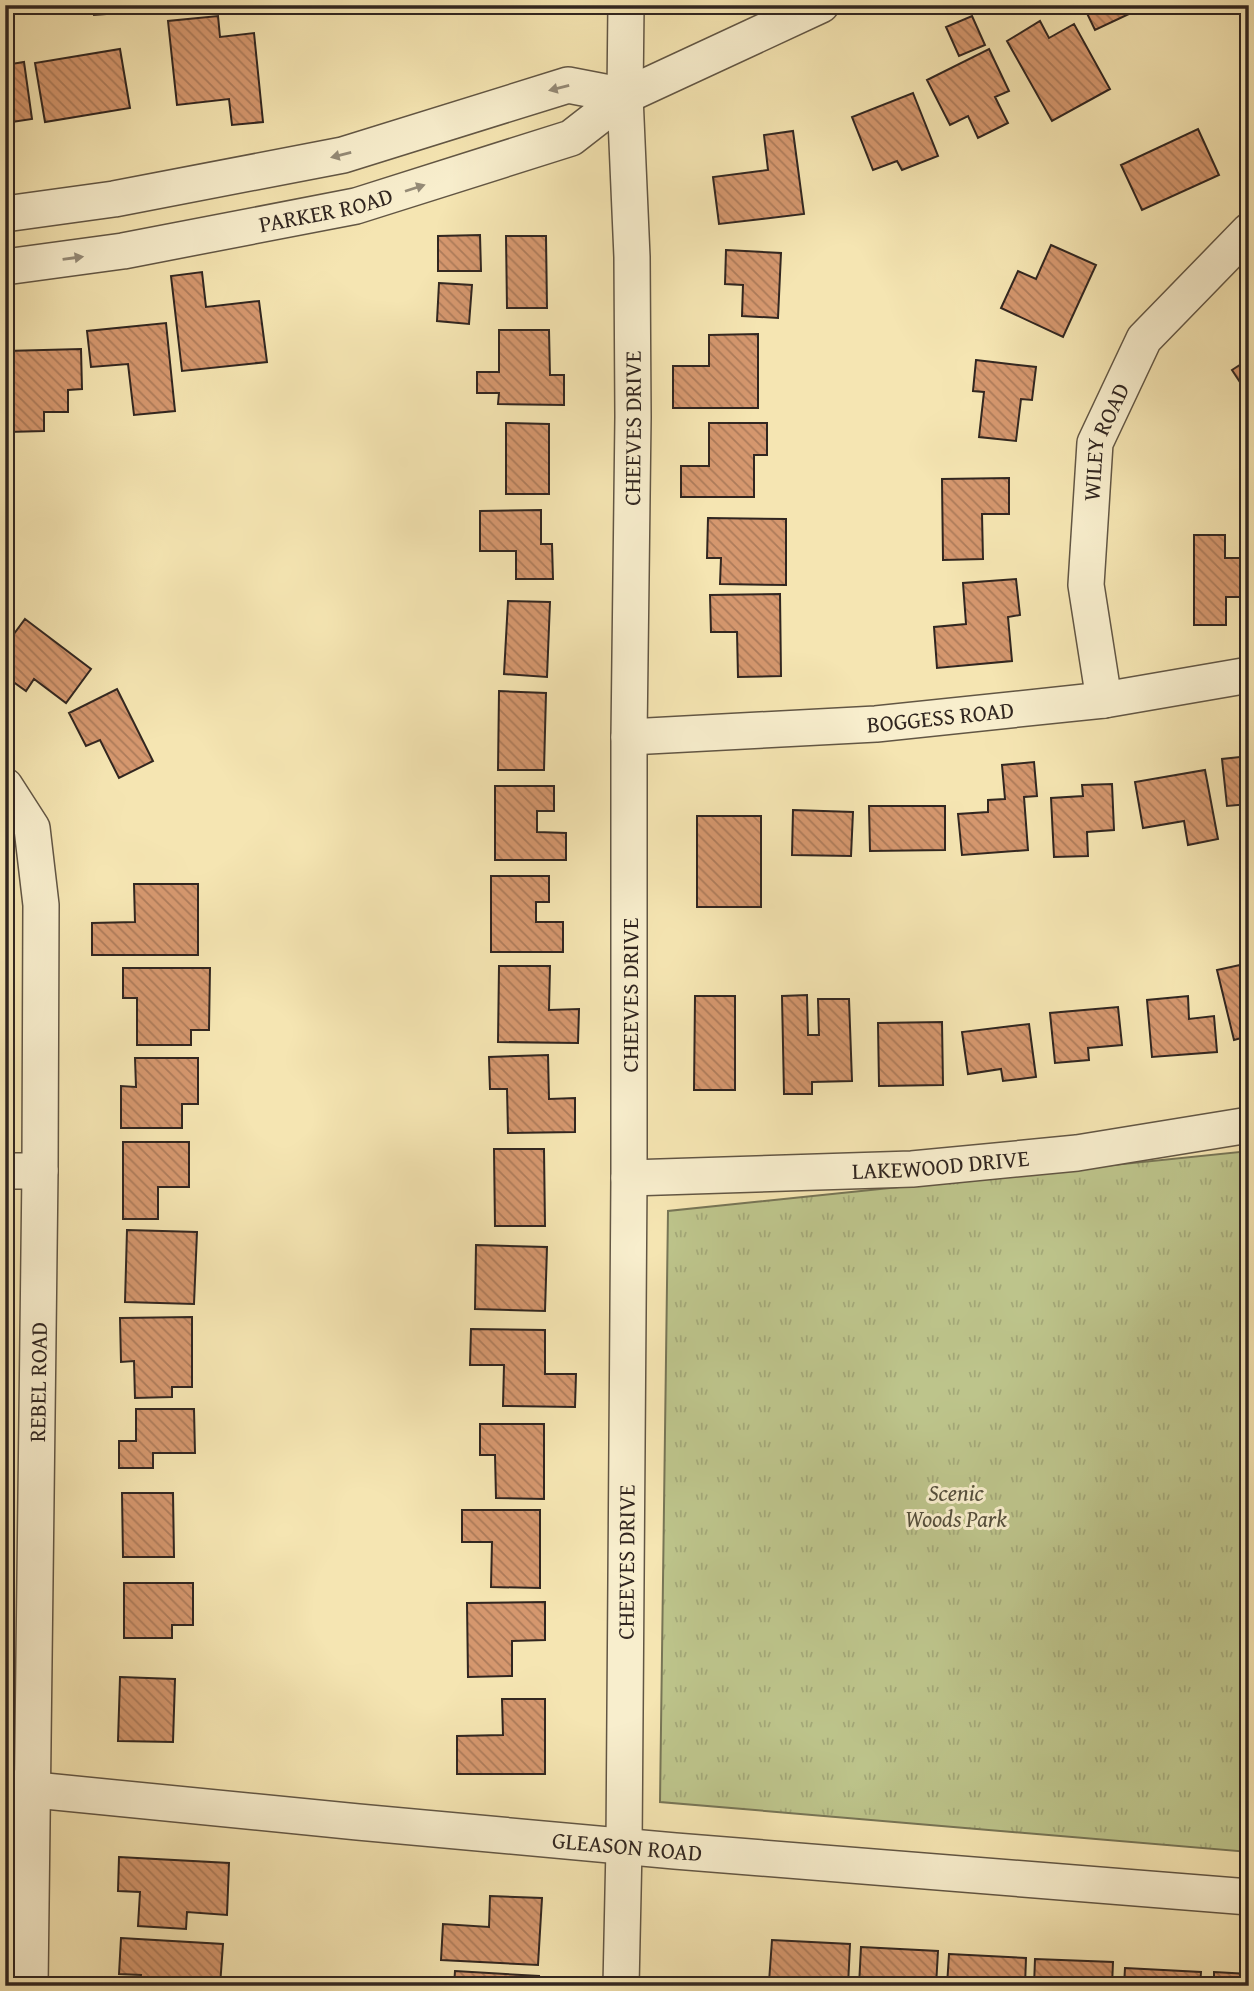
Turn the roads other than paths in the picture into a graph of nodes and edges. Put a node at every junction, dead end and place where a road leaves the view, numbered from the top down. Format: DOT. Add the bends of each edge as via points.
graph roads {
  1 [pos="626,5"];
  2 [pos="821,5"];
  3 [pos="625,96"];
  4 [pos="5,214"];
  5 [pos="1249,231"];
  6 [pos="5,267"];
  7 [pos="1249,675"];
  8 [pos="1104,700"];
  9 [pos="629,737"];
  10 [pos="5,786"];
  11 [pos="1249,1125"];
  12 [pos="5,1171"];
  13 [pos="40,1171"];
  14 [pos="629,1178"];
  15 [pos="19,1788"];
  16 [pos="624,1847"];
  17 [pos="1249,1897"];
  18 [pos="30,1986"];
  19 [pos="621,1986"];
  1 -- 3 [label="street, CHEEVES DRIVE"];
  2 -- 3 [label="street, PARKER ROAD"];
  3 -- 4 [label="street, one-way" via="568,85 343,155 114,200"];
  6 -- 3 [label="street, PARKER ROAD, one-way" via="122,251 356,206 571,138"];
  3 -- 9 [label="street, CHEEVES DRIVE" via="633,417"];
  5 -- 8 [label="street, WILEY ROAD" via="1144,339 1095,443 1086,585"];
  7 -- 8 [label="street, BOGGESS ROAD"];
  8 -- 9 [label="street, BOGGESS ROAD" via="876,724"];
  9 -- 14 [label="street, CHEEVES DRIVE"];
  10 -- 13 [label="street, REBEL ROAD" via="33,828 41,905"];
  11 -- 14 [label="street, LAKEWOOD DRIVE" via="1077,1153 912,1169"];
  12 -- 13 [label="street"];
  13 -- 15 [label="street, REBEL ROAD"];
  14 -- 16 [label="street, CHEEVES DRIVE"];
  15 -- 16 [label="street, GLEASON ROAD"];
  15 -- 18 [label="street, REBEL ROAD"];
  16 -- 17 [label="street, GLEASON ROAD"];
  16 -- 19 [label="street, CHEEVES DRIVE"];
}
